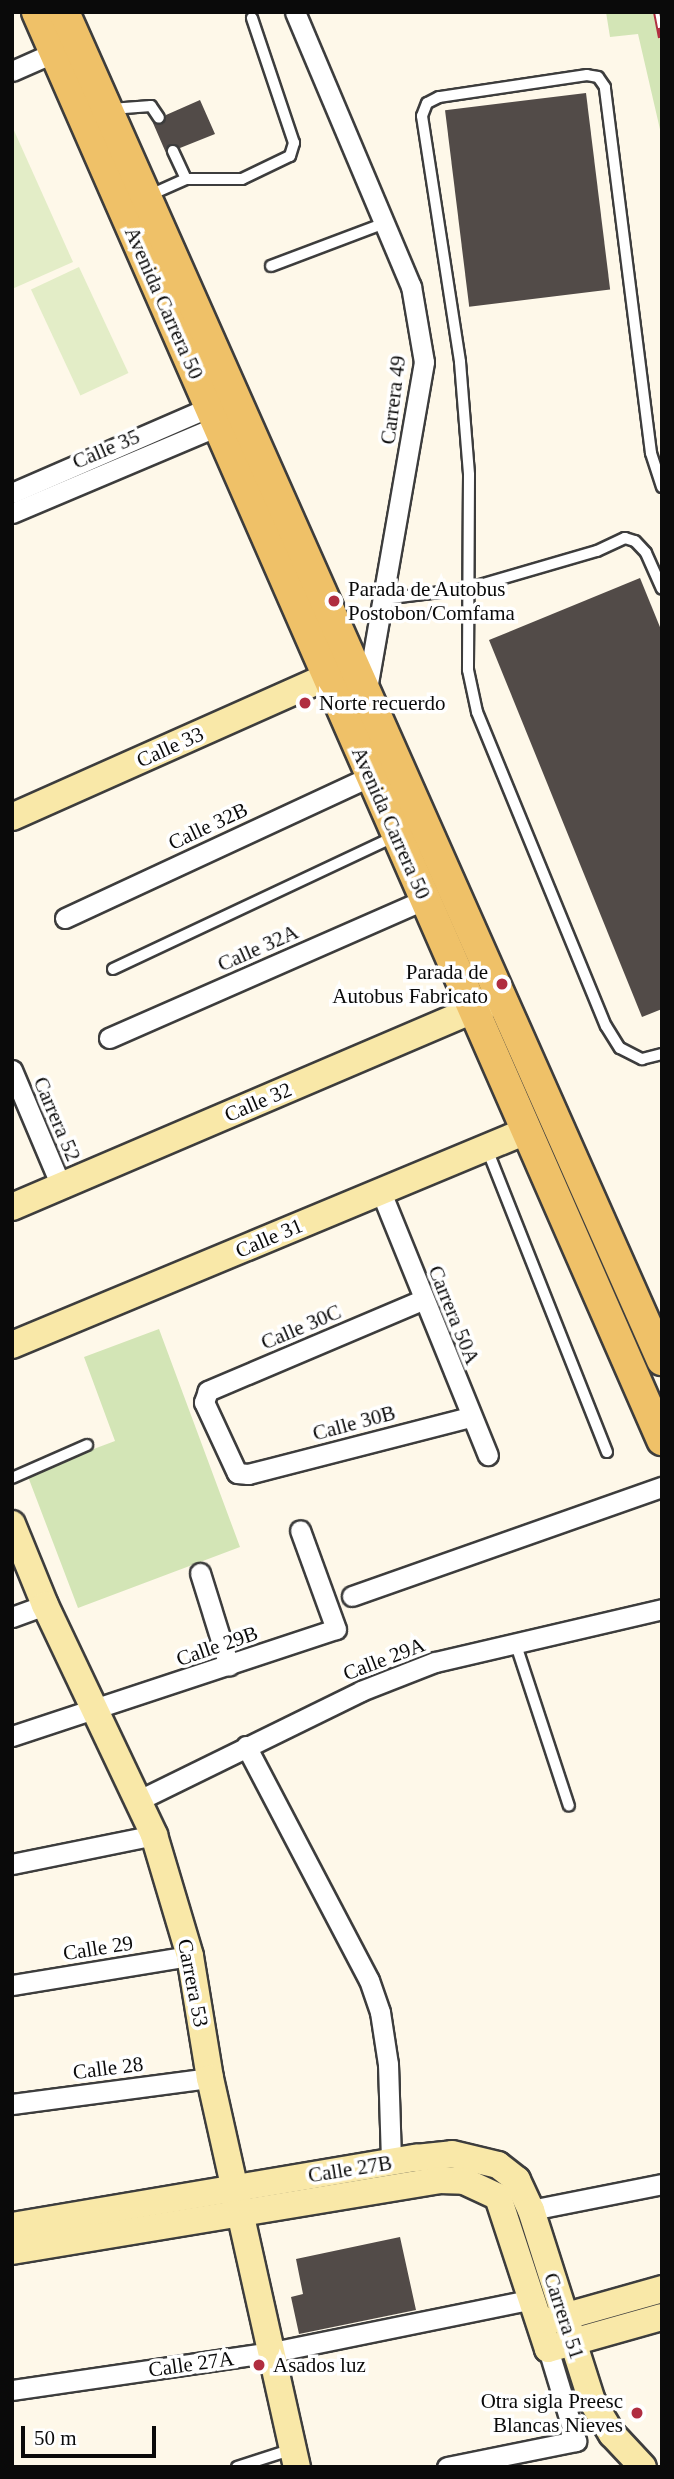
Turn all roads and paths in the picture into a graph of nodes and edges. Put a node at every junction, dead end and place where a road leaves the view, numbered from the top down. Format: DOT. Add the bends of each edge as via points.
graph roads {
  1 [pos="37,12"];
  2 [pos="64,12"];
  3 [pos="295,12"];
  4 [pos="252,18"];
  5 [pos="55,52"];
  6 [pos="12,71"];
  7 [pos="108,110"];
  8 [pos="159,118"];
  9 [pos="173,151"];
  10 [pos="186,179"];
  11 [pos="147,197"];
  12 [pos="385,222"];
  13 [pos="271,266"];
  14 [pos="214,416"];
  15 [pos="87,471"];
  16 [pos="662,487"];
  17 [pos="12,493"];
  18 [pos="12,513"];
  19 [pos="466,589"];
  20 [pos="662,589"];
  21 [pos="383,599"];
  22 [pos="327,677"];
  23 [pos="367,688"];
  24 [pos="371,776"];
  25 [pos="12,817"];
  26 [pos="397,836"];
  27 [pos="425,899"];
  28 [pos="65,918"];
  29 [pos="113,969"];
  30 [pos="504,997"];
  31 [pos="473,1010"];
  32 [pos="109,1038"];
  33 [pos="662,1055"];
  34 [pos="12,1070"];
  35 [pos="526,1131"];
  36 [pos="487,1148"];
  37 [pos="61,1186"];
  38 [pos="381,1192"];
  39 [pos="12,1207"];
  40 [pos="422,1300"];
  41 [pos="12,1345"];
  42 [pos="662,1360"];
  43 [pos="470,1417"];
  44 [pos="662,1440"];
  45 [pos="87,1444"];
  46 [pos="607,1452"];
  47 [pos="488,1455"];
  48 [pos="248,1474"];
  49 [pos="12,1478"];
  50 [pos="662,1487"];
  51 [pos="12,1524"];
  52 [pos="300,1530"];
  53 [pos="200,1573"];
  54 [pos="352,1596"];
  55 [pos="45,1605"];
  56 [pos="662,1609"];
  57 [pos="12,1617"];
  58 [pos="516,1645"];
  59 [pos="229,1666"];
  60 [pos="94,1711"];
  61 [pos="12,1736"];
  62 [pos="246,1746"];
  63 [pos="141,1799"];
  64 [pos="569,1806"];
  65 [pos="154,1835"];
  66 [pos="12,1864"];
  67 [pos="190,1956"];
  68 [pos="12,1985"];
  69 [pos="210,2078"];
  70 [pos="12,2104"];
  71 [pos="391,2162"];
  72 [pos="662,2183"];
  73 [pos="237,2186"];
  74 [pos="243,2213"];
  75 [pos="519,2214"];
  76 [pos="12,2226"];
  77 [pos="12,2250"];
  78 [pos="662,2289"];
  79 [pos="546,2313"];
  80 [pos="662,2317"];
  81 [pos="560,2346"];
  82 [pos="273,2352"];
  83 [pos="12,2390"];
  84 [pos="295,2458"];
  85 [pos="634,2462"];
  86 [pos="237,2467"];
  87 [pos="447,2467"];
  1 -- 5 [label="main road, Avenida Carrera 50"];
  2 -- 7 [label="main road, Avenida Carrera 50"];
  3 -- 12 [label="street, Carrera 49"];
  4 -- 10 [label="lane" via="294,144 290,156 242,179"];
  5 -- 6 [label="street"];
  5 -- 14 [label="main road, Avenida Carrera 50"];
  7 -- 8 [label="lane" via="151,106"];
  7 -- 11 [label="main road, Avenida Carrera 50"];
  9 -- 10 [label="lane"];
  10 -- 11 [label="lane"];
  11 -- 23 [label="main road, Avenida Carrera 50"];
  12 -- 13 [label="lane"];
  12 -- 21 [label="street, Carrera 49" via="418,309 424,362"];
  14 -- 15 [label="street, Calle 35"];
  14 -- 22 [label="main road, Avenida Carrera 50"];
  15 -- 17 [label="street, Calle 35"];
  15 -- 18 [label="street, Calle 35"];
  16 -- 19 [label="lane" via="651,453 605,87 598,77 587,75 439,97 427,103 422,116 462,387 469,475"];
  19 -- 20 [label="lane" via="597,551 625,538 646,553"];
  19 -- 21 [label="lane"];
  19 -- 33 [label="lane" via="468,670 477,712 606,1026 620,1048 642,1059"];
  21 -- 23 [label="street, Carrera 49"];
  22 -- 24 [label="main road, Avenida Carrera 50"];
  22 -- 25 [label="main road, Calle 33"];
  23 -- 30 [label="main road, Avenida Carrera 50"];
  24 -- 26 [label="main road, Avenida Carrera 50"];
  24 -- 28 [label="street, Calle 32B"];
  26 -- 27 [label="main road, Avenida Carrera 50"];
  26 -- 29 [label="lane"];
  27 -- 31 [label="main road, Avenida Carrera 50"];
  27 -- 32 [label="street, Calle 32A"];
  30 -- 31 [label="main road, Calle 32"];
  30 -- 42 [label="main road, Avenida Carrera 50"];
  31 -- 35 [label="main road, Avenida Carrera 50"];
  31 -- 37 [label="main road, Calle 32"];
  34 -- 37 [label="street, Carrera 52"];
  35 -- 36 [label="main road, Calle 31"];
  35 -- 44 [label="main road, Avenida Carrera 50"];
  36 -- 38 [label="main road, Calle 31"];
  36 -- 46 [label="lane"];
  37 -- 39 [label="main road, Calle 32"];
  38 -- 40 [label="street, Carrera 50A"];
  38 -- 41 [label="main road, Calle 31"];
  40 -- 43 [label="street, Carrera 50A"];
  40 -- 48 [label="street, Calle 30C" via="208,1391 204,1402 237,1473"];
  43 -- 47 [label="street, Carrera 50A"];
  43 -- 48 [label="street, Calle 30B"];
  45 -- 49 [label="lane"];
  50 -- 54 [label="street"];
  51 -- 55 [label="main road, Carrera 53"];
  52 -- 59 [label="street, Calle 29B" via="336,1629"];
  53 -- 59 [label="street"];
  55 -- 57 [label="street"];
  55 -- 60 [label="main road, Carrera 53"];
  56 -- 58 [label="street, Calle 29A"];
  58 -- 62 [label="street, Calle 29A" via="435,1662 361,1691"];
  58 -- 64 [label="lane"];
  59 -- 60 [label="street, Calle 29B"];
  60 -- 61 [label="street, Calle 29B"];
  60 -- 63 [label="main road, Carrera 53"];
  62 -- 63 [label="street, Calle 29A"];
  62 -- 71 [label="street" via="369,1980 380,2012 388,2064"];
  63 -- 65 [label="main road, Carrera 53"];
  65 -- 66 [label="street"];
  65 -- 67 [label="main road, Carrera 53"];
  67 -- 68 [label="street, Calle 29"];
  67 -- 69 [label="main road, Carrera 53"];
  69 -- 70 [label="street, Calle 28"];
  69 -- 73 [label="main road, Carrera 53"];
  71 -- 73 [label="main road, Calle 27B"];
  71 -- 75 [label="main road, Calle 27B" via="452,2154 498,2165 517,2180"];
  72 -- 75 [label="street"];
  73 -- 74 [label="main road, Carrera 53"];
  73 -- 76 [label="main road, Calle 27B"];
  74 -- 75 [label="main road, Calle 27B" via="439,2180 464,2181 483,2189"];
  74 -- 77 [label="main road, Calle 27B"];
  74 -- 82 [label="main road, Carrera 53"];
  75 -- 79 [label="main road, Carrera 51"];
  75 -- 79 [label="main road, Carrera 51"];
  78 -- 79 [label="main road, Calle 27A"];
  79 -- 81 [label="main road, Carrera 51"];
  79 -- 82 [label="street, Calle 27A"];
  80 -- 81 [label="main road"];
  81 -- 85 [label="main road, Carrera 51"];
  81 -- 87 [label="street, Carrera 51" via="576,2441"];
  82 -- 83 [label="street, Calle 27A"];
  82 -- 84 [label="main road, Carrera 53"];
  84 -- 86 [label="lane"];
}
